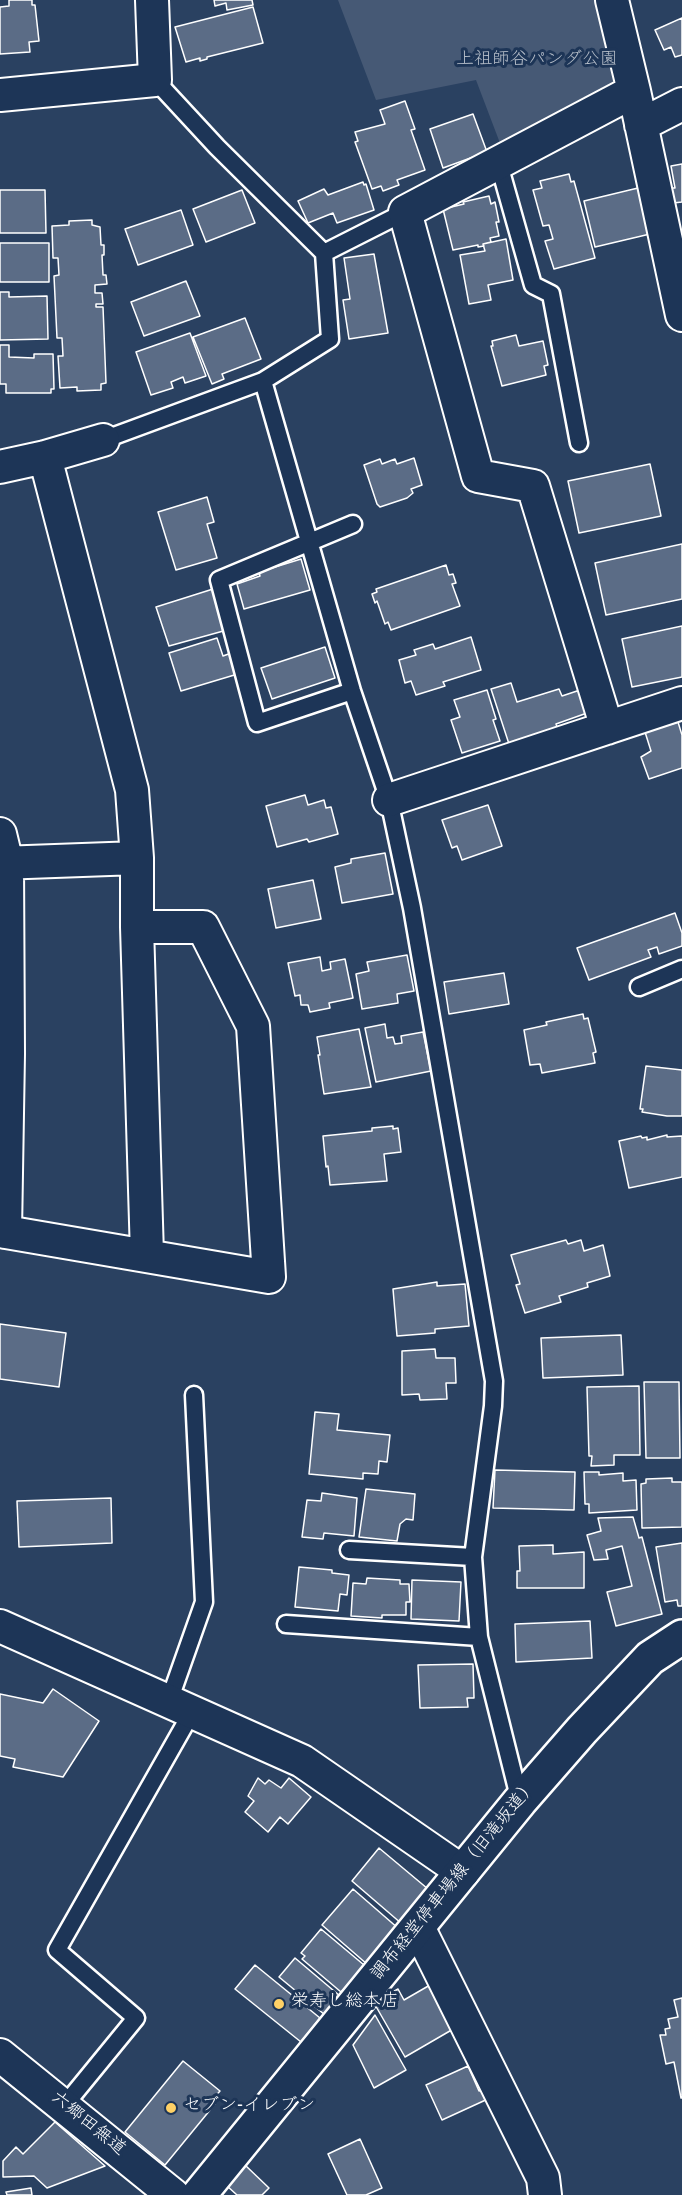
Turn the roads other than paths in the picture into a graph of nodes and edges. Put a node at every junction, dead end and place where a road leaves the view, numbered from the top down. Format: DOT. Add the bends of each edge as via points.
graph roads {
  1 [pos="152,0"];
  2 [pos="612,0"];
  3 [pos="155,80"];
  4 [pos="634,91"];
  5 [pos="0,95"];
  6 [pos="682,104"];
  7 [pos="641,125"];
  8 [pos="498,161"];
  9 [pos="405,212"];
  10 [pos="324,253"];
  11 [pos="682,315"];
  12 [pos="263,381"];
  13 [pos="103,440"];
  14 [pos="579,443"];
  15 [pos="45,457"];
  16 [pos="0,467"];
  17 [pos="353,524"];
  18 [pos="310,544"];
  19 [pos="352,691"];
  20 [pos="682,703"];
  21 [pos="607,728"];
  22 [pos="389,800"];
  23 [pos="2,854"];
  24 [pos="136,858"];
  25 [pos="137,927"];
  26 [pos="682,969"];
  27 [pos="639,987"];
  28 [pos="4,1054"];
  29 [pos="2,1232"];
  30 [pos="147,1256"];
  31 [pos="194,1395"];
  32 [pos="349,1550"];
  33 [pos="473,1557"];
  34 [pos="286,1624"];
  35 [pos="0,1626"];
  36 [pos="479,1637"];
  37 [pos="682,1637"];
  38 [pos="181,1707"];
  39 [pos="519,1801"];
  40 [pos="463,1872"];
  41 [pos="418,1927"];
  42 [pos="0,2055"];
  43 [pos="64,2106"];
  44 [pos="173,2195"];
  45 [pos="199,2195"];
  46 [pos="545,2195"];
  1 -- 3 [label="street"];
  2 -- 4 [label="street"];
  3 -- 5 [label="street"];
  3 -- 10 [label="lane"];
  4 -- 7 [label="street"];
  4 -- 8 [label="street"];
  6 -- 7 [label="street"];
  7 -- 11 [label="street"];
  8 -- 9 [label="street"];
  8 -- 14 [label="lane" via="533,285 550,294"];
  9 -- 10 [label="lane"];
  9 -- 21 [label="street" via="477,476 533,486"];
  10 -- 12 [label="lane" via="330,339"];
  12 -- 13 [label="lane"];
  12 -- 18 [label="lane"];
  13 -- 15 [label="street"];
  15 -- 16 [label="street"];
  15 -- 24 [label="street" via="132,790"];
  17 -- 18 [label="lane"];
  18 -- 19 [label="lane"];
  18 -- 19 [label="lane" via="219,580 257,723"];
  19 -- 22 [label="lane"];
  20 -- 21 [label="street"];
  21 -- 22 [label="street"];
  22 -- 33 [label="lane" via="412,908 494,1382"];
  23 -- 24 [label="street"];
  23 -- 28 [label="street"];
  24 -- 25 [label="street"];
  25 -- 30 [label="street"];
  25 -- 30 [label="street" via="203,927 252,1026 268,1277"];
  26 -- 27 [label="lane"];
  28 -- 29 [label="street"];
  29 -- 30 [label="street"];
  31 -- 38 [label="lane" via="204,1602"];
  32 -- 33 [label="lane"];
  33 -- 36 [label="lane"];
  34 -- 36 [label="lane"];
  35 -- 38 [label="street"];
  36 -- 39 [label="lane"];
  37 -- 39 [label="main road, 調布経堂停車場線（旧滝坂道）" via="650,1658"];
  38 -- 40 [label="street" via="302,1761"];
  38 -- 43 [label="lane" via="57,1950 136,2018"];
  39 -- 40 [label="main road, 調布経堂停車場線（旧滝坂道）"];
  40 -- 41 [label="main road, 調布経堂停車場線（旧滝坂道）"];
  41 -- 45 [label="main road, 調布経堂停車場線（旧滝坂道）"];
  41 -- 46 [label="street" via="543,2178"];
  42 -- 43 [label="street, 六郷田無道"];
  43 -- 44 [label="street, 六郷田無道"];
}
